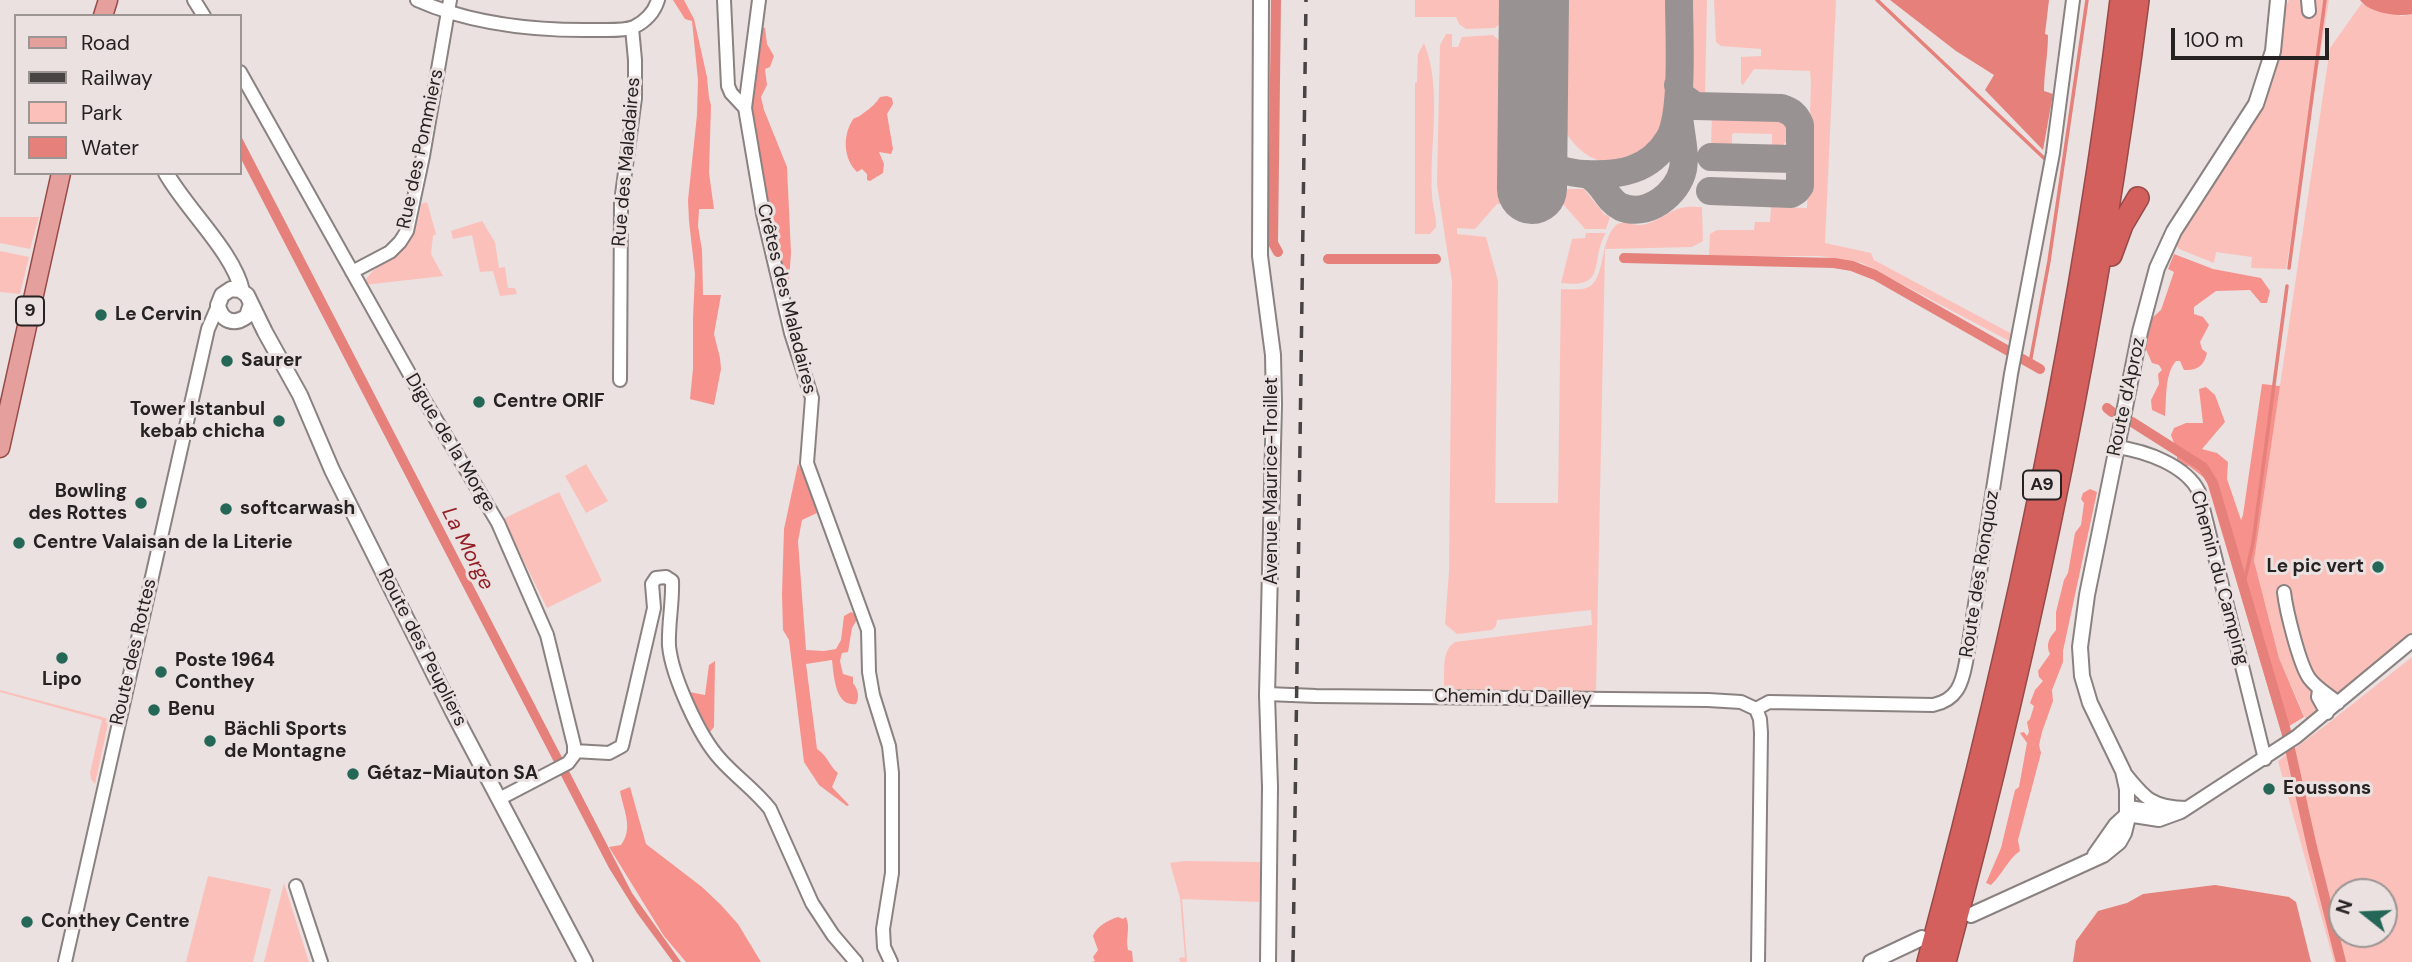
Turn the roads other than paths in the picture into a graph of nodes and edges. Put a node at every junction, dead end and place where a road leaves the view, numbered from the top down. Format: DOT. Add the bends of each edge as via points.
graph roads {
  1 [pos="417,0"];
  2 [pos="658,0"];
  3 [pos="724,0"];
  4 [pos="759,0"];
  5 [pos="1261,0"];
  6 [pos="2073,0"];
  7 [pos="2121,0"];
  8 [pos="2138,0"];
  9 [pos="2278,0"];
  10 [pos="449,6"];
  11 [pos="632,28"];
  12 [pos="242,76"];
  13 [pos="745,108"];
  14 [pos="61,175"];
  15 [pos="167,175"];
  16 [pos="2138,198"];
  17 [pos="228,262"];
  18 [pos="352,272"];
  19 [pos="242,291"];
  20 [pos="225,292"];
  21 [pos="251,304"];
  22 [pos="218,306"];
  23 [pos="235,321"];
  24 [pos="265,332"];
  25 [pos="2088,335"];
  26 [pos="205,342"];
  27 [pos="620,380"];
  28 [pos="2116,447"];
  29 [pos="0,448"];
  30 [pos="2284,592"];
  31 [pos="2412,641"];
  32 [pos="2319,690"];
  33 [pos="1268,694"];
  34 [pos="2338,703"];
  35 [pos="1756,709"];
  36 [pos="2327,713"];
  37 [pos="2269,756"];
  38 [pos="571,757"];
  39 [pos="2123,771"];
  40 [pos="499,799"];
  41 [pos="2188,808"];
  42 [pos="2128,811"];
  43 [pos="296,886"];
  44 [pos="1971,915"];
  45 [pos="1922,938"];
  46 [pos="65,962"];
  47 [pos="321,962"];
  48 [pos="584,962"];
  49 [pos="856,962"];
  50 [pos="891,962"];
  51 [pos="1268,962"];
  52 [pos="1758,962"];
  53 [pos="1871,962"];
  54 [pos="1928,962"];
  55 [pos="1945,962"];
  1 -- 10 [label="street"];
  2 -- 11 [label="street" via="652,15"];
  3 -- 13 [label="street" via="729,86"];
  4 -- 13 [label="street, Crêtes des Maladaires"];
  5 -- 33 [label="street, Avenue Maurice-Troillet" via="1260,256 1273,355 1274,404"];
  6 -- 35 [label="street, Route des Ronquoz" via="2049,177 2012,369 1966,662 1957,691 1933,705 1769,702"];
  7 -- 54 [label="highway, A9" via="2087,241 2048,460 1996,696"];
  8 -- 25 [label="highway, A9"];
  9 -- 28 [label="street, Route d'Aproz" via="2273,51 2256,104 2174,231 2157,268"];
  10 -- 11 [label="street" via="514,26 559,31"];
  10 -- 18 [label="street, Rue des Pommiers" via="407,231 390,251"];
  11 -- 27 [label="street, Rue des Maladaires" via="635,98 621,202"];
  12 -- 18 [label="street, Digue de la Morge"];
  13 -- 50 [label="street, Crêtes des Maladaires" via="763,214 791,333 812,398 807,463 868,630 873,695 889,746 892,873 883,929"];
  14 -- 29 [label="main road, 9"];
  15 -- 17 [label="street"];
  16 -- 25 [label="highway" via="2118,235"];
  17 -- 19 [label="street"];
  17 -- 20 [label="street"];
  18 -- 38 [label="street, Digue de la Morge" via="515,559 547,635"];
  19 -- 20 [label="street"];
  19 -- 21 [label="street"];
  20 -- 22 [label="street"];
  21 -- 23 [label="street" via="249,313"];
  21 -- 24 [label="street, Route des Peupliers"];
  22 -- 23 [label="street" via="222,316"];
  22 -- 26 [label="street, Route des Rottes"];
  23 -- 24 [label="street"];
  23 -- 26 [label="street" via="216,329"];
  24 -- 40 [label="street, Route des Peupliers"];
  25 -- 55 [label="highway, A9" via="2032,612"];
  26 -- 46 [label="street, Route des Rottes"];
  28 -- 37 [label="street, Chemin du Camping" via="2151,456 2194,481"];
  28 -- 39 [label="street, Route d'Aproz" via="2080,659 2093,713"];
  30 -- 32 [label="street" via="2307,676"];
  31 -- 34 [label="street"];
  32 -- 34 [label="street"];
  32 -- 36 [label="street" via="2318,698"];
  33 -- 35 [label="street, Chemin du Dailley" via="1708,700 1738,702"];
  33 -- 51 [label="street, Avenue Maurice-Troillet"];
  34 -- 36 [label="street"];
  35 -- 52 [label="street" via="1761,733"];
  36 -- 37 [label="street"];
  37 -- 41 [label="street"];
  38 -- 40 [label="street"];
  38 -- 49 [label="street" via="609,753 622,746 654,608 652,584 666,576 672,580 669,645 697,725 719,759 770,809 812,903"];
  39 -- 41 [label="street" via="2153,803"];
  39 -- 42 [label="street, Route d'Aproz"];
  40 -- 48 [label="street, Route des Peupliers"];
  41 -- 42 [label="street" via="2159,820"];
  42 -- 44 [label="street" via="2089,861"];
  43 -- 47 [label="street"];
  45 -- 53 [label="street"];
}
